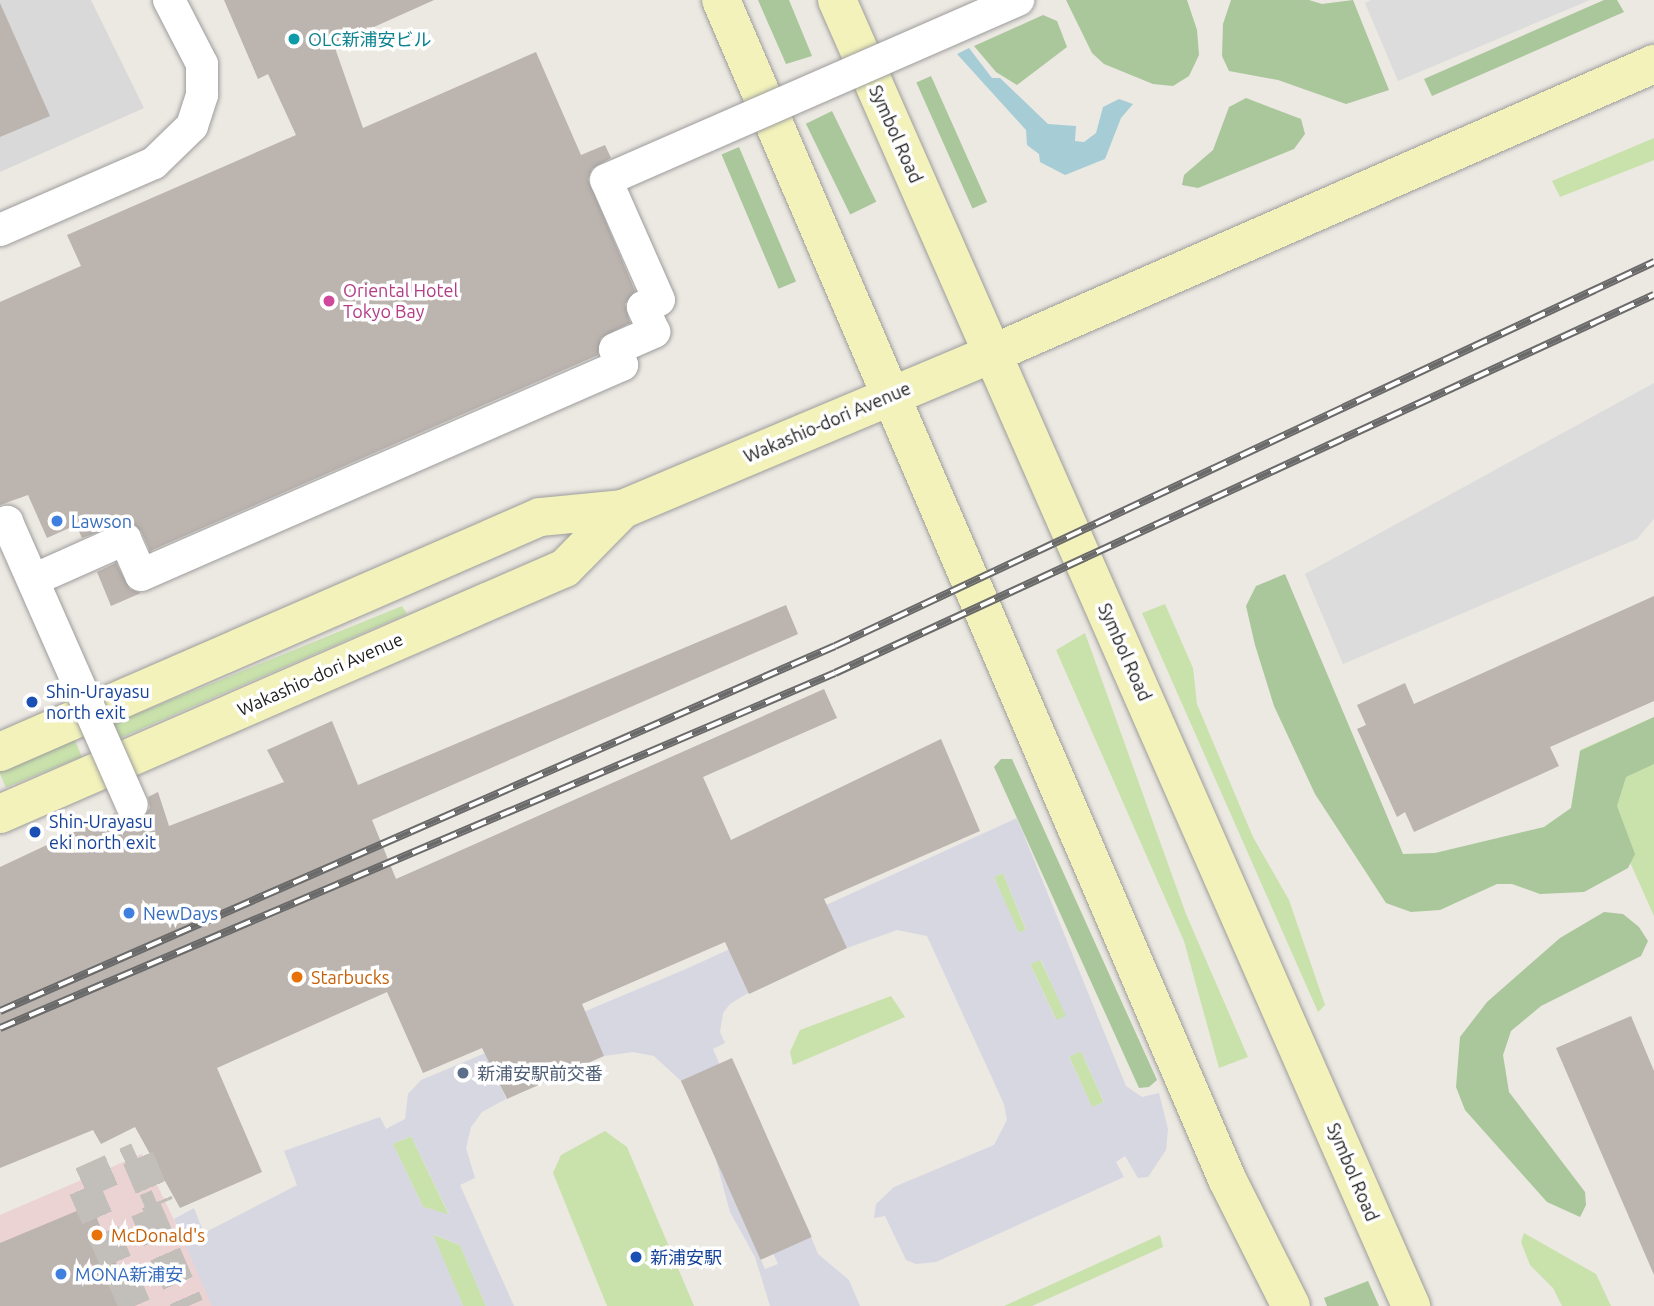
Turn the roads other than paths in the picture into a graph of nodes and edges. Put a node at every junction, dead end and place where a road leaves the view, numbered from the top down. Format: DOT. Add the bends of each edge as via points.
graph roads {
  1 [pos="169,0"];
  2 [pos="721,0"];
  3 [pos="837,0"];
  4 [pos="1018,0"];
  5 [pos="1654,64"];
  6 [pos="0,230"];
  7 [pos="994,353"];
  8 [pos="893,394"];
  9 [pos="623,509"];
  10 [pos="0,525"];
  11 [pos="33,580"];
  12 [pos="0,752"];
  13 [pos="132,805"];
  14 [pos="0,814"];
  15 [pos="1291,1306"];
  16 [pos="1411,1306"];
  1 -- 6 [label="street" via="202,64 202,95 192,126 154,163"];
  2 -- 8 [label="street"];
  3 -- 7 [label="street, Symbol Road"];
  4 -- 11 [label="street, bridge" via="606,180 659,300 643,307 654,332 615,349 622,365 141,575 125,540"];
  5 -- 7 [label="street, Wakashio-dori Avenue"];
  7 -- 8 [label="street, Wakashio-dori Avenue"];
  7 -- 16 [label="street, Symbol Road"];
  8 -- 9 [label="street, Wakashio-dori Avenue"];
  8 -- 15 [label="street" via="1227,1179"];
  9 -- 12 [label="street, Wakashio-dori Avenue" via="540,517"];
  9 -- 14 [label="street, Wakashio-dori Avenue" via="565,568"];
  10 -- 11 [label="street, bridge" via="7,522"];
  11 -- 13 [label="street, bridge"];
}
